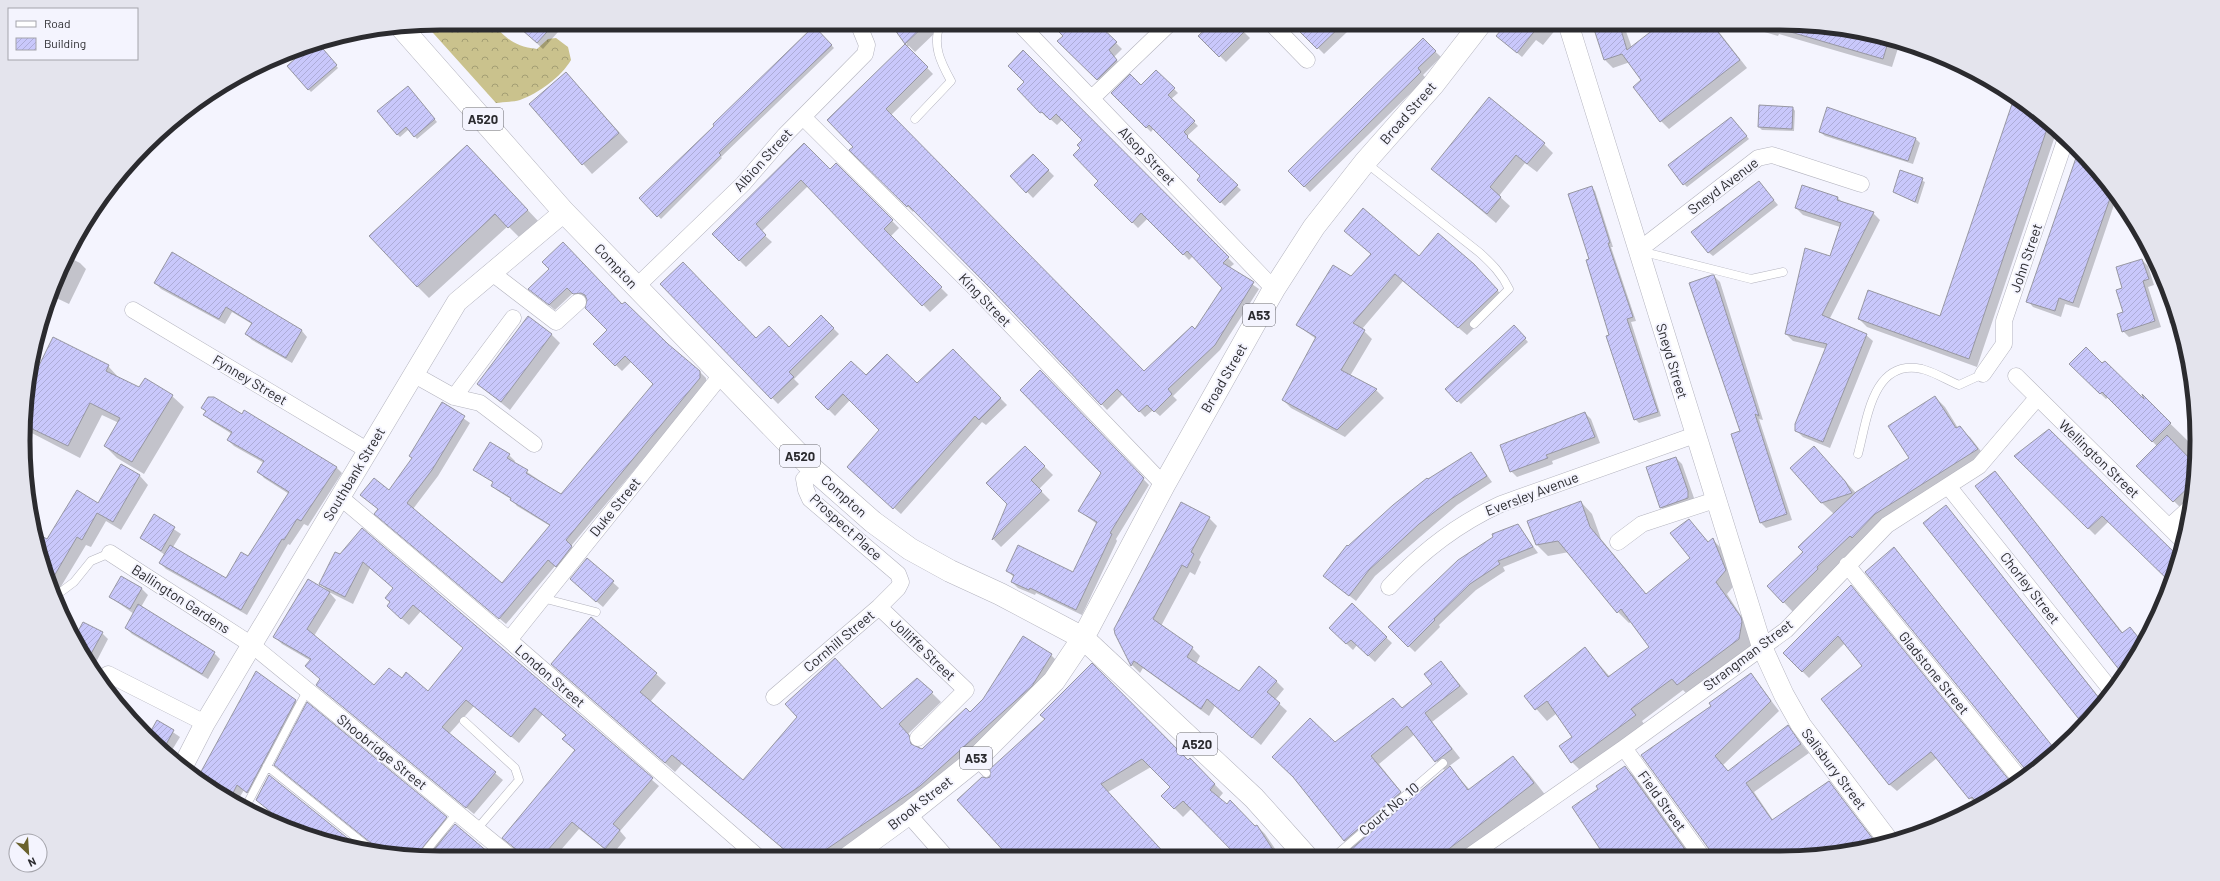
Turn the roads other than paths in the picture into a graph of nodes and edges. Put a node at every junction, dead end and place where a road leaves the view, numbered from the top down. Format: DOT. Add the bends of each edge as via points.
graph roads {
  1 [pos="861,30"];
  2 [pos="940,30"];
  3 [pos="1026,30"];
  4 [pos="1163,30"];
  5 [pos="1278,30"];
  6 [pos="1476,30"];
  7 [pos="1570,30"];
  8 [pos="405,32"];
  9 [pos="1307,60"];
  10 [pos="1092,98"];
  11 [pos="804,118"];
  12 [pos="915,119"];
  13 [pos="2064,144"];
  14 [pos="1365,162"];
  15 [pos="1861,184"];
  16 [pos="564,212"];
  17 [pos="1639,250"];
  18 [pos="1783,272"];
  19 [pos="492,273"];
  20 [pos="636,288"];
  21 [pos="1274,289"];
  22 [pos="578,302"];
  23 [pos="133,310"];
  24 [pos="513,318"];
  25 [pos="1474,324"];
  26 [pos="413,374"];
  27 [pos="722,374"];
  28 [pos="1983,374"];
  29 [pos="2016,376"];
  30 [pos="454,397"];
  31 [pos="2037,398"];
  32 [pos="1695,435"];
  33 [pos="534,444"];
  34 [pos="367,450"];
  35 [pos="1858,454"];
  36 [pos="814,470"];
  37 [pos="1164,485"];
  38 [pos="1948,486"];
  39 [pos="340,497"];
  40 [pos="1715,500"];
  41 [pos="2183,514"];
  42 [pos="2169,527"];
  43 [pos="2178,536"];
  44 [pos="1618,542"];
  45 [pos="110,553"];
  46 [pos="1847,565"];
  47 [pos="900,582"];
  48 [pos="1389,587"];
  49 [pos="59,592"];
  50 [pos="542,598"];
  51 [pos="880,607"];
  52 [pos="596,612"];
  53 [pos="1083,638"];
  54 [pos="509,640"];
  55 [pos="252,645"];
  56 [pos="1762,647"];
  57 [pos="108,674"];
  58 [pos="2108,686"];
  59 [pos="307,691"];
  60 [pos="1784,695"];
  61 [pos="774,697"];
  62 [pos="464,720"];
  63 [pos="205,723"];
  64 [pos="918,738"];
  65 [pos="1624,748"];
  66 [pos="185,761"];
  67 [pos="1443,763"];
  68 [pos="268,766"];
  69 [pos="2017,775"];
  70 [pos="248,803"];
  71 [pos="457,813"];
  72 [pos="908,814"];
  73 [pos="477,829"];
  74 [pos="1886,837"];
  75 [pos="362,843"];
  76 [pos="426,850"];
  77 [pos="504,851"];
  78 [pos="751,851"];
  79 [pos="857,851"];
  80 [pos="941,851"];
  81 [pos="1302,851"];
  82 [pos="1341,851"];
  83 [pos="1477,851"];
  84 [pos="1698,851"];
  1 -- 11 [label="street, Albion Street" via="867,45 865,54"];
  2 -- 12 [label="lane" via="938,58 951,81"];
  3 -- 10 [label="street, Alsop Street"];
  4 -- 10 [label="street"];
  5 -- 9 [label="street"];
  6 -- 14 [label="highway, Broad Street / A53" via="1433,85"];
  7 -- 17 [label="street, Sneyd Street"];
  8 -- 16 [label="highway, A520"];
  10 -- 21 [label="street, Alsop Street"];
  11 -- 20 [label="street, Albion Street" via="785,134 744,184"];
  11 -- 37 [label="street, King Street" via="976,288"];
  13 -- 28 [label="street, John Street" via="2004,321 2004,344"];
  14 -- 21 [label="highway, Broad Street / A53" via="1314,227"];
  14 -- 25 [label="lane" via="1485,258 1505,279 1509,289"];
  15 -- 17 [label="street, Sneyd Avenue" via="1772,155 1758,158"];
  16 -- 19 [label="street, Southbank Street"];
  16 -- 20 [label="highway, Compton / A520"];
  17 -- 18 [label="lane" via="1751,279"];
  17 -- 32 [label="street, Sneyd Street"];
  19 -- 22 [label="street" via="556,322"];
  19 -- 26 [label="street, Southbank Street" via="457,302"];
  20 -- 27 [label="highway, Compton / A520"];
  21 -- 37 [label="highway, Broad Street / A53"];
  23 -- 34 [label="street, Fynney Street"];
  24 -- 30 [label="street"];
  26 -- 30 [label="street"];
  26 -- 34 [label="street, Southbank Street"];
  27 -- 36 [label="highway, Compton / A520"];
  27 -- 50 [label="street, Duke Street"];
  28 -- 35 [label="lane" via="1959,385 1921,369 1899,368 1885,378 1872,398"];
  29 -- 31 [label="street, Wellington Street"];
  30 -- 33 [label="street" via="480,403"];
  31 -- 38 [label="street, Strangman Street" via="1979,466"];
  31 -- 42 [label="street, Wellington Street"];
  32 -- 40 [label="street, Sneyd Street"];
  32 -- 48 [label="street, Eversley Avenue" via="1501,504 1472,517 1412,562"];
  34 -- 39 [label="street, Southbank Street"];
  36 -- 47 [label="street, Prospect Place" via="804,480 810,499 898,574"];
  36 -- 53 [label="highway, Compton / A520" via="872,522 910,549"];
  37 -- 53 [label="highway, Broad Street / A53"];
  38 -- 46 [label="street, Strangman Street" via="1887,525"];
  38 -- 58 [label="street, Chorley Street"];
  39 -- 54 [label="street, London Street"];
  39 -- 55 [label="street, Southbank Street"];
  40 -- 44 [label="street" via="1642,524"];
  40 -- 56 [label="street, Sneyd Street"];
  41 -- 42 [label="street"];
  42 -- 43 [label="street, Wellington Street"];
  45 -- 49 [label="lane" via="91,561 74,582"];
  45 -- 55 [label="street, Ballington Gardens"];
  46 -- 56 [label="street, Strangman Street" via="1786,630"];
  46 -- 69 [label="street, Gladstone Street"];
  47 -- 51 [label="street, Cornhill Street" via="898,588"];
  50 -- 52 [label="lane"];
  50 -- 54 [label="street, Duke Street"];
  51 -- 61 [label="street, Cornhill Street"];
  51 -- 64 [label="street, Jolliffe Street" via="966,690"];
  53 -- 72 [label="highway, Brook Street / A53" via="1054,681 980,767"];
  53 -- 81 [label="highway, A520" via="1254,798"];
  54 -- 78 [label="street, London Street"];
  55 -- 59 [label="street, Shoobridge Street"];
  55 -- 63 [label="street, Southbank Street"];
  56 -- 60 [label="street, Sneyd Street"];
  56 -- 65 [label="street, Strangman Street"];
  57 -- 63 [label="street"];
  59 -- 68 [label="lane"];
  59 -- 71 [label="street, Shoobridge Street"];
  60 -- 74 [label="street, Salisbury Street" via="1818,748"];
  62 -- 73 [label="lane" via="516,768 519,780"];
  63 -- 66 [label="street, Southbank Street"];
  65 -- 83 [label="street, Strangman Street"];
  65 -- 84 [label="street, Field Street"];
  67 -- 82 [label="lane, Court No. 10"];
  68 -- 70 [label="lane"];
  68 -- 75 [label="lane"];
  71 -- 73 [label="street, Shoobridge Street"];
  71 -- 76 [label="lane"];
  72 -- 79 [label="highway, Brook Street / A53"];
  72 -- 80 [label="street"];
  73 -- 77 [label="street, Shoobridge Street"];
}
